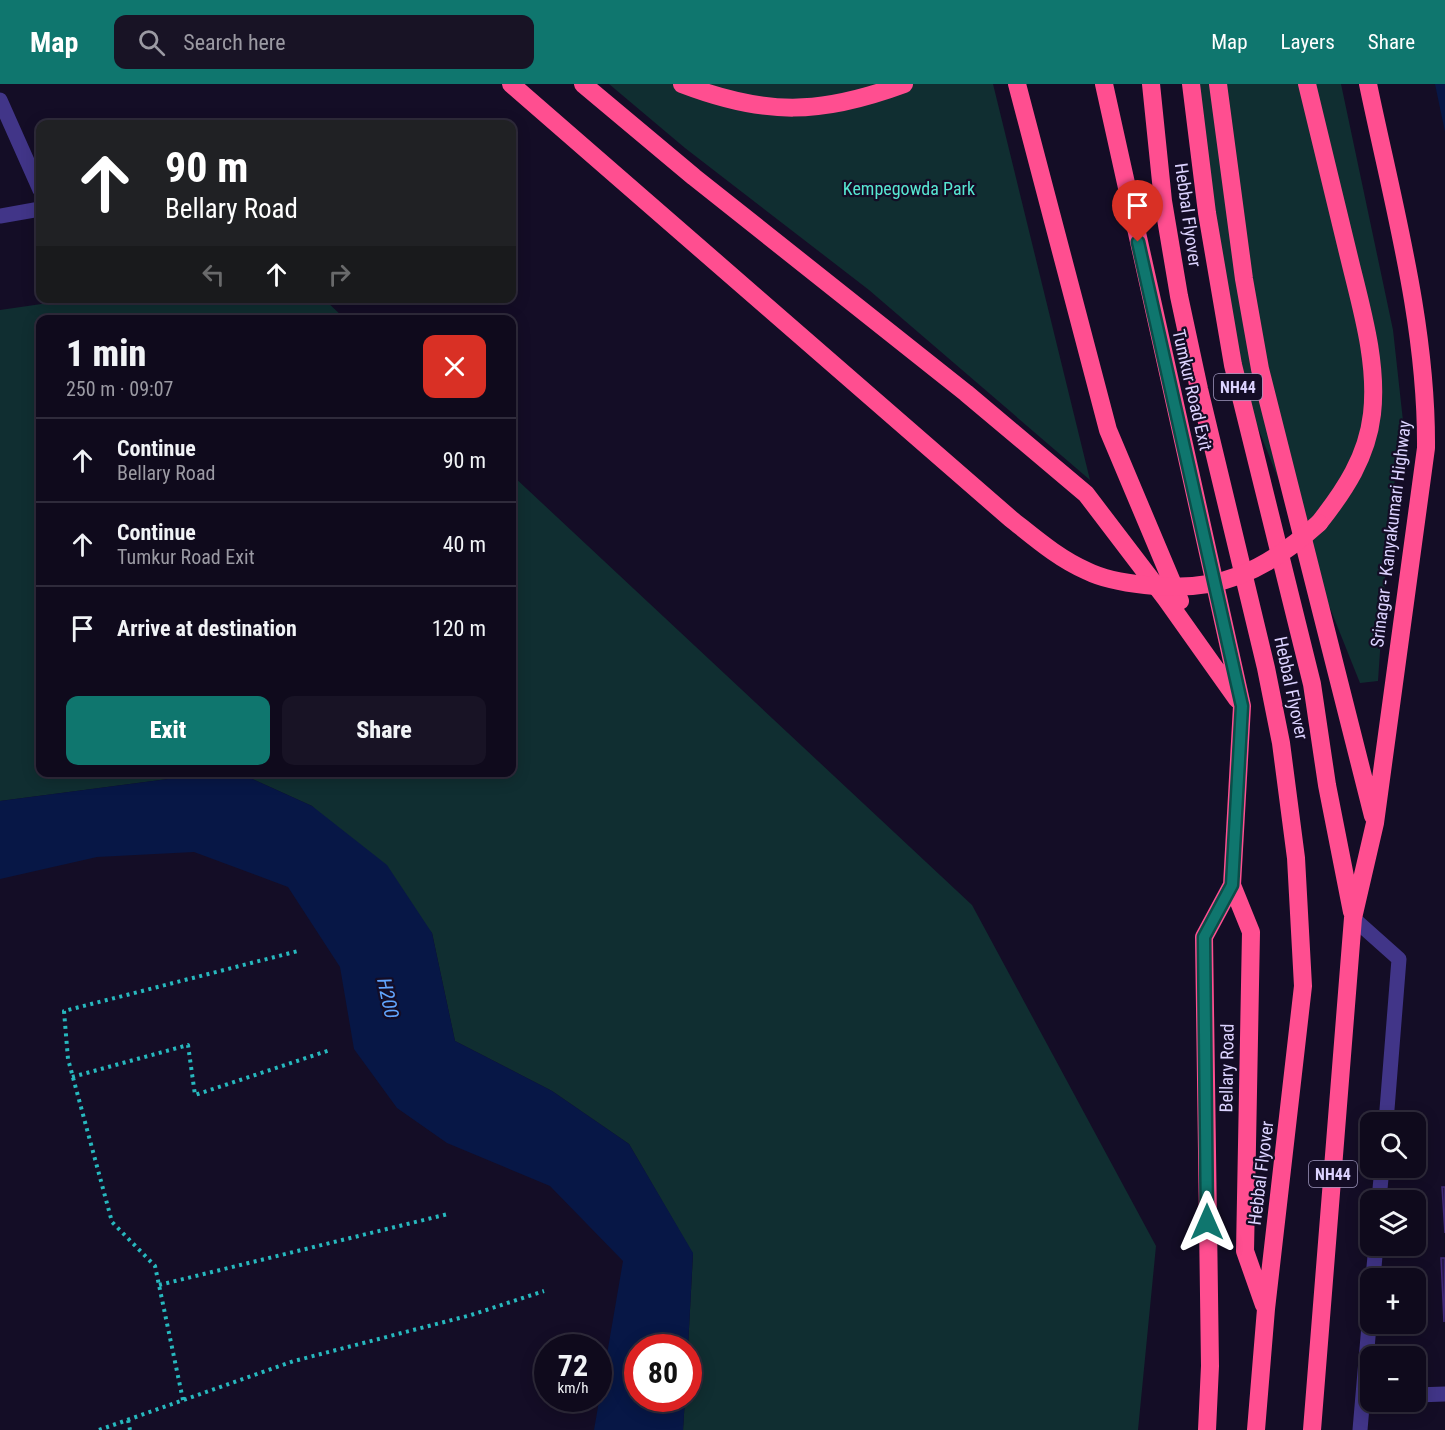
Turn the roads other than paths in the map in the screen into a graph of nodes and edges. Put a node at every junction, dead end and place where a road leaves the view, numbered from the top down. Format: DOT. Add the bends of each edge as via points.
graph roads {
  1 [pos="511,84"];
  2 [pos="583,84"];
  3 [pos="682,84"];
  4 [pos="904,84"];
  5 [pos="1017,84"];
  6 [pos="1104,84"];
  7 [pos="1151,84"];
  8 [pos="1191,84"];
  9 [pos="1218,84"];
  10 [pos="1307,84"];
  11 [pos="1368,84"];
  12 [pos="0,100"];
  13 [pos="36,181"];
  14 [pos="36,210"];
  15 [pos="0,216"];
  16 [pos="1198,644"];
  17 [pos="1242,706"];
  18 [pos="1375,823"];
  19 [pos="1232,885"];
  20 [pos="1353,918"];
  21 [pos="1387,1112"];
  22 [pos="1266,1309"];
  23 [pos="1445,1394"];
  24 [pos="1426,1395"];
  25 [pos="1363,1412"];
  26 [pos="1208,1430"];
  27 [pos="1256,1430"];
  28 [pos="1312,1430"];
  29 [pos="1360,1430"];
  1 -- 10 [label="highway, bridge" via="1050,550 1088,572 1125,583 1176,589 1219,584 1256,570 1290,549 1319,523 1346,489 1363,454 1372,414 1371,366"];
  2 -- 16 [label="highway" via="1086,494"];
  3 -- 4 [label="highway" via="719,98 761,107 815,107 858,101"];
  5 -- 16 [label="highway" via="1108,430"];
  6 -- 17 [label="highway, Tumkur Road Exit"];
  7 -- 22 [label="highway, Hebbal Flyover" via="1163,201 1179,296 1266,668 1281,743 1296,858 1303,986"];
  8 -- 20 [label="highway, Hebbal Flyover / NH44" via="1207,213 1233,365 1312,684"];
  9 -- 18 [label="highway" via="1260,369"];
  11 -- 18 [label="highway, Srinagar - Kanyakumari Highway / NH44" via="1416,315 1426,416 1423,472"];
  12 -- 13 [label="street"];
  14 -- 15 [label="street"];
  16 -- 17 [label="highway"];
  17 -- 19 [label="highway, Bellary Road"];
  18 -- 20 [label="highway, Srinagar - Kanyakumari Highway / NH44"];
  19 -- 22 [label="highway, Bellary Road" via="1251,932 1245,1251"];
  19 -- 26 [label="highway" via="1204,937"];
  20 -- 21 [label="street" via="1399,959"];
  20 -- 28 [label="highway, NH44"];
  22 -- 27 [label="highway, Bellary Road"];
  23 -- 24 [label="street"];
  25 -- 29 [label="street"];
}
